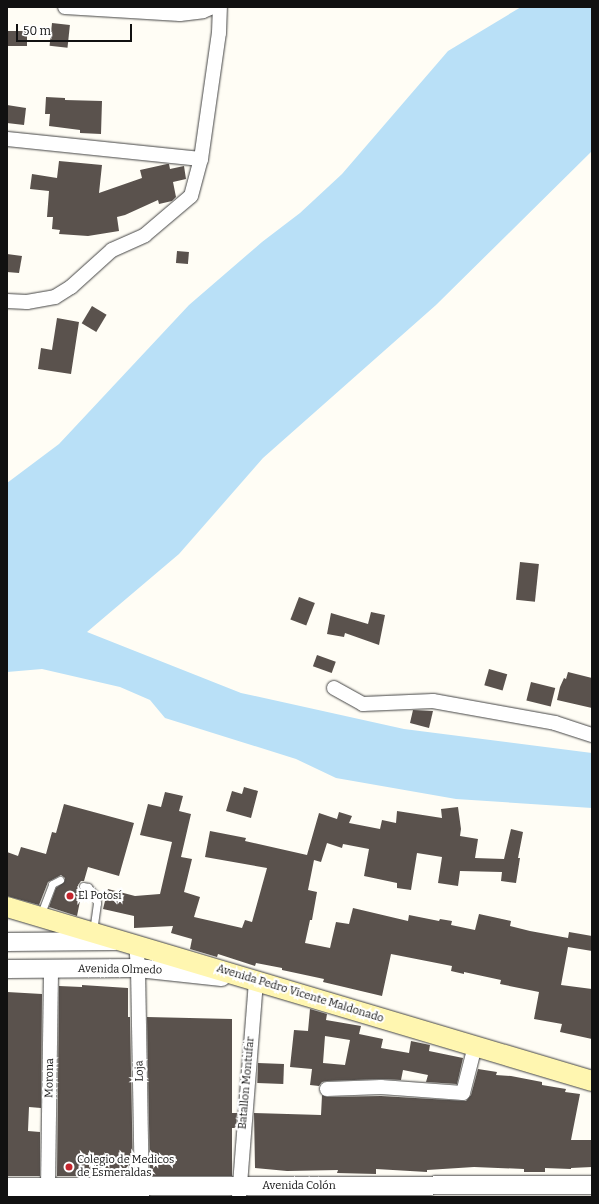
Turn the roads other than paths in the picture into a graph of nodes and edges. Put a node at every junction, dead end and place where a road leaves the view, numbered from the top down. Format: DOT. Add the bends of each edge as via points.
graph roads {
  1 [pos="65,7"];
  2 [pos="213,7"];
  3 [pos="220,7"];
  4 [pos="7,139"];
  5 [pos="201,159"];
  6 [pos="7,301"];
  7 [pos="334,688"];
  8 [pos="592,735"];
  9 [pos="60,880"];
  10 [pos="83,886"];
  11 [pos="7,907"];
  12 [pos="39,917"];
  13 [pos="92,933"];
  14 [pos="7,942"];
  15 [pos="130,943"];
  16 [pos="51,968"];
  17 [pos="138,968"];
  18 [pos="7,969"];
  19 [pos="256,980"];
  20 [pos="475,1046"];
  21 [pos="592,1081"];
  22 [pos="327,1089"];
  23 [pos="592,1185"];
  24 [pos="7,1187"];
  25 [pos="48,1187"];
  26 [pos="142,1192"];
  27 [pos="239,1192"];
  1 -- 2 [label="street" via="180,14"];
  3 -- 5 [label="street" via="219,32"];
  4 -- 5 [label="street"];
  5 -- 6 [label="street" via="191,196 145,235 112,250 76,283 55,297 27,302"];
  7 -- 8 [label="street" via="363,704 433,701 554,723"];
  9 -- 12 [label="lane" via="52,884"];
  10 -- 13 [label="lane" via="88,887 96,896"];
  11 -- 12 [label="main road, Avenida Pedro Vicente Maldonado"];
  12 -- 13 [label="main road, Avenida Pedro Vicente Maldonado"];
  13 -- 15 [label="main road, Avenida Pedro Vicente Maldonado"];
  14 -- 15 [label="street"];
  15 -- 17 [label="street, Loja"];
  15 -- 19 [label="main road, Avenida Pedro Vicente Maldonado"];
  16 -- 17 [label="street, Avenida Olmedo"];
  16 -- 18 [label="street, Avenida Olmedo"];
  16 -- 25 [label="street, Morona"];
  17 -- 19 [label="street, Avenida Olmedo"];
  17 -- 26 [label="street, Loja"];
  19 -- 20 [label="main road, Avenida Pedro Vicente Maldonado"];
  19 -- 27 [label="street, Batallon Montufar"];
  20 -- 21 [label="main road, Avenida Pedro Vicente Maldonado"];
  20 -- 22 [label="street" via="463,1093 381,1087"];
  23 -- 27 [label="street, Avenida Colón"];
  24 -- 25 [label="street, Avenida Colón"];
  25 -- 26 [label="street, Avenida Colón"];
  26 -- 27 [label="street, Avenida Colón"];
}
